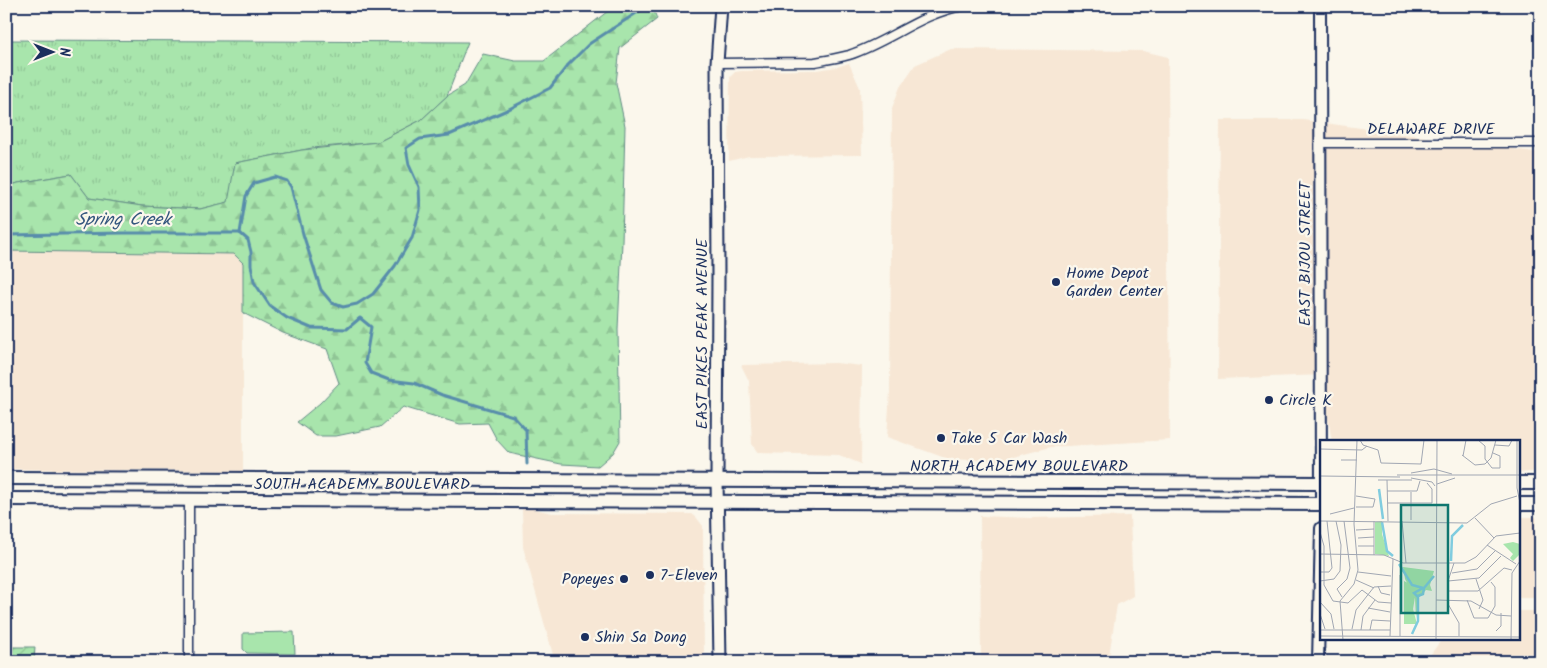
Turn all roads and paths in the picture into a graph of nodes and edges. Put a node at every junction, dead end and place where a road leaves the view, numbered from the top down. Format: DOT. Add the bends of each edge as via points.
graph roads {
  1 [pos="721,6"];
  2 [pos="963,6"];
  3 [pos="1319,6"];
  4 [pos="717,63"];
  5 [pos="1320,143"];
  6 [pos="1541,143"];
  7 [pos="1321,440"];
  8 [pos="6,478"];
  9 [pos="717,480"];
  10 [pos="1320,483"];
  11 [pos="1520,483"];
  12 [pos="1541,483"];
  13 [pos="6,499"];
  14 [pos="189,500"];
  15 [pos="718,502"];
  16 [pos="1320,504"];
  17 [pos="1520,504"];
  18 [pos="1541,504"];
  19 [pos="1320,573"];
  20 [pos="189,662"];
  21 [pos="720,662"];
  22 [pos="1318,662"];
  1 -- 4 [label="main road, EAST PIKES PEAK AVENUE"];
  2 -- 4 [label="street" via="929,15 875,43 830,59"];
  3 -- 5 [label="street, EAST BIJOU STREET"];
  4 -- 9 [label="main road, EAST PIKES PEAK AVENUE"];
  5 -- 6 [label="street, DELAWARE DRIVE"];
  5 -- 7 [label="street, EAST BIJOU STREET"];
  8 -- 9 [label="highway, SOUTH ACADEMY BOULEVARD"];
  9 -- 10 [label="highway, NORTH ACADEMY BOULEVARD"];
  9 -- 15 [label="main road, EAST PIKES PEAK AVENUE"];
  11 -- 12 [label="highway"];
  13 -- 14 [label="highway, SOUTH ACADEMY BOULEVARD"];
  14 -- 15 [label="highway, SOUTH ACADEMY BOULEVARD"];
  14 -- 20 [label="street"];
  15 -- 16 [label="highway"];
  15 -- 21 [label="main road, EAST PIKES PEAK AVENUE"];
  17 -- 18 [label="highway"];
  19 -- 22 [label="street"];
}
